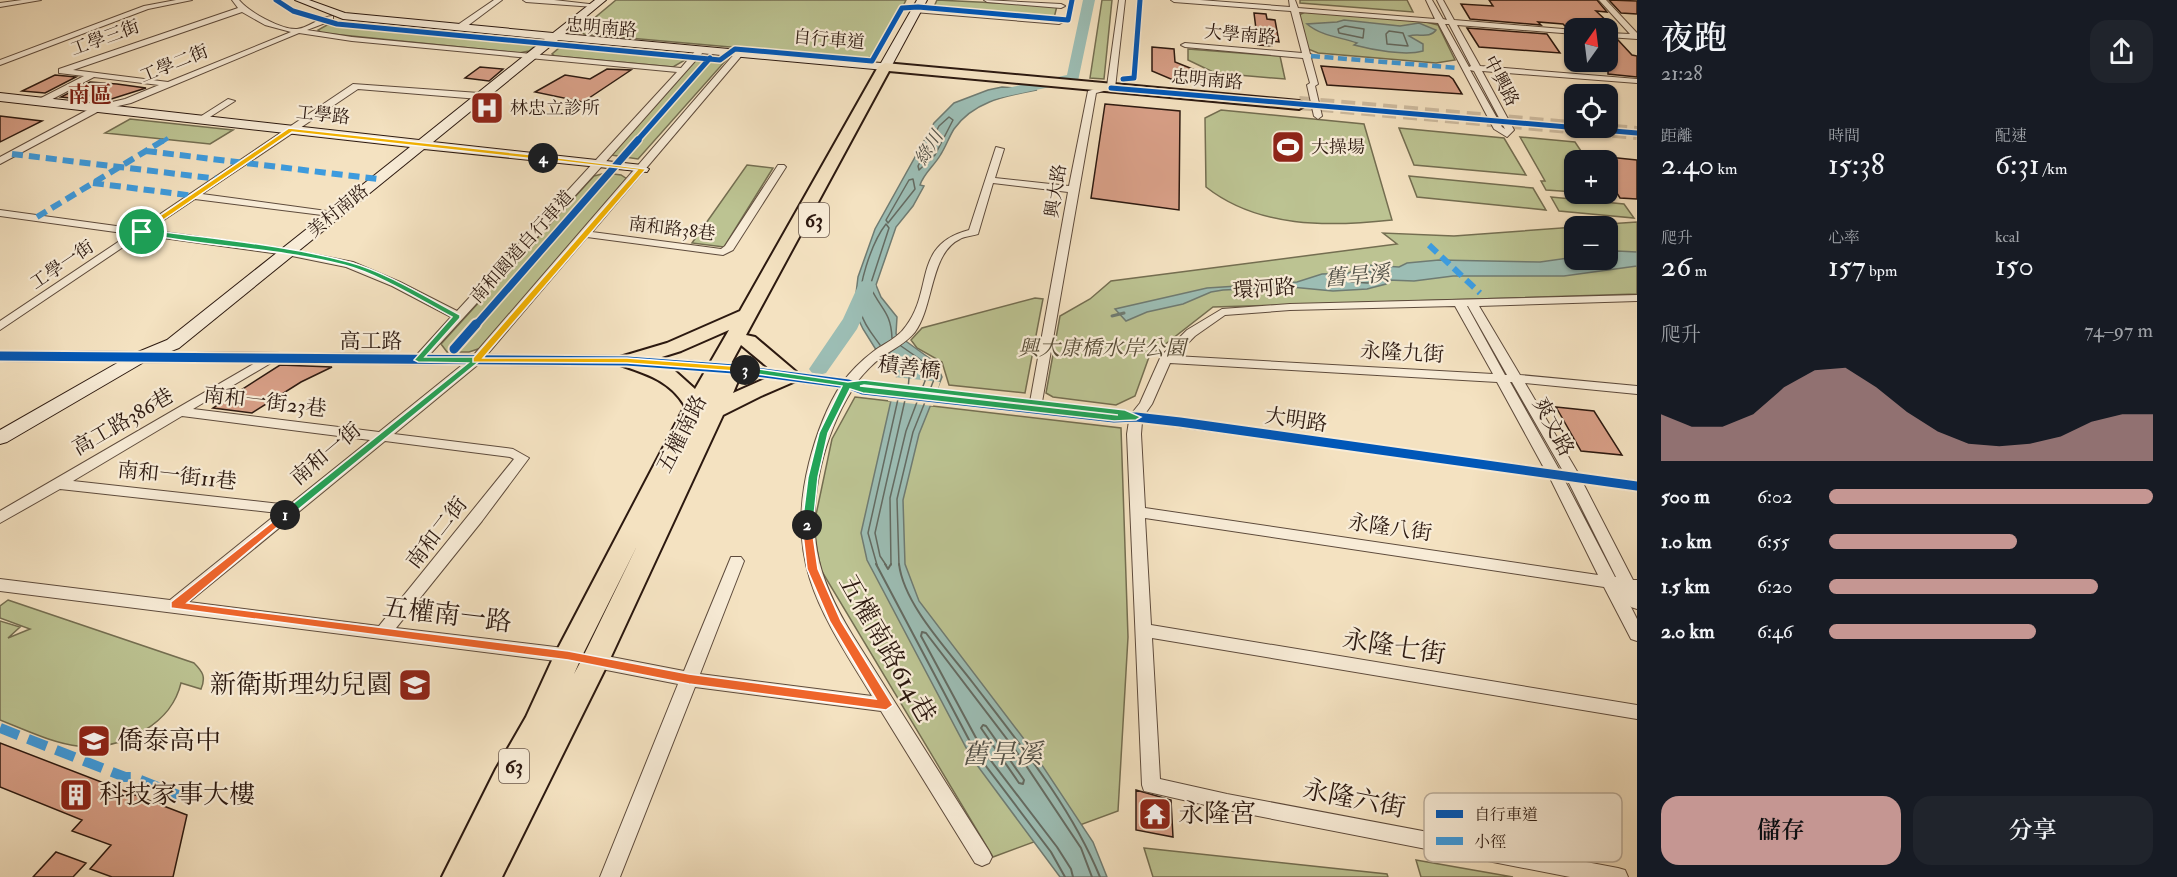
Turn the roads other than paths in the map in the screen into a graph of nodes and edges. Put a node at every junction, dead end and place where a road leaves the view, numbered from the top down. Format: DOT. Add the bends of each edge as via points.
graph roads {
  1 [pos="38,0"];
  2 [pos="189,0"];
  3 [pos="235,0"];
  4 [pos="285,0"];
  5 [pos="300,0"];
  6 [pos="499,0"];
  7 [pos="526,0"];
  8 [pos="931,0"];
  9 [pos="987,0"];
  10 [pos="1122,0"];
  11 [pos="1174,0"];
  12 [pos="1183,0"];
  13 [pos="1429,0"];
  14 [pos="1440,0"];
  15 [pos="1602,0"];
  16 [pos="597,3"];
  17 [pos="0,5"];
  18 [pos="1061,6"];
  19 [pos="1290,6"];
  20 [pos="921,7"];
  21 [pos="243,9"];
  22 [pos="330,18"];
  23 [pos="1441,21"];
  24 [pos="1059,22"];
  25 [pos="1451,22"];
  26 [pos="459,28"];
  27 [pos="1564,30"];
  28 [pos="297,31"];
  29 [pos="1618,35"];
  30 [pos="1636,36"];
  31 [pos="552,39"];
  32 [pos="699,52"];
  33 [pos="1304,55"];
  34 [pos="530,56"];
  35 [pos="738,56"];
  36 [pos="0,63"];
  37 [pos="1463,68"];
  38 [pos="889,69"];
  39 [pos="682,70"];
  40 [pos="1479,70"];
  41 [pos="93,75"];
  42 [pos="1637,83"];
  43 [pos="169,84"];
  44 [pos="1111,87"];
  45 [pos="1089,89"];
  46 [pos="480,96"];
  47 [pos="0,97"];
  48 [pos="42,101"];
  49 [pos="231,101"];
  50 [pos="98,108"];
  51 [pos="1318,116"];
  52 [pos="199,120"];
  53 [pos="291,129"];
  54 [pos="421,144"];
  55 [pos="999,149"];
  56 [pos="0,161"];
  57 [pos="599,164"];
  58 [pos="781,166"];
  59 [pos="642,169"];
  60 [pos="989,180"];
  61 [pos="1072,189"];
  62 [pos="195,195"];
  63 [pos="0,213"];
  64 [pos="334,215"];
  65 [pos="142,232"];
  66 [pos="586,234"];
  67 [pos="287,252"];
  68 [pos="1637,298"];
  69 [pos="1466,304"];
  70 [pos="748,315"];
  71 [pos="458,316"];
  72 [pos="0,327"];
  73 [pos="748,341"];
  74 [pos="0,356"];
  75 [pos="141,357"];
  76 [pos="1165,358"];
  77 [pos="267,360"];
  78 [pos="418,360"];
  79 [pos="476,360"];
  80 [pos="627,361"];
  81 [pos="725,368"];
  82 [pos="791,376"];
  83 [pos="1503,378"];
  84 [pos="1518,379"];
  85 [pos="858,386"];
  86 [pos="1637,390"];
  87 [pos="949,396"];
  88 [pos="1036,402"];
  89 [pos="703,409"];
  90 [pos="181,412"];
  91 [pos="1136,417"];
  92 [pos="379,437"];
  93 [pos="0,438"];
  94 [pos="522,458"];
  95 [pos="1555,475"];
  96 [pos="1573,477"];
  97 [pos="58,484"];
  98 [pos="1637,486"];
  99 [pos="292,510"];
  100 [pos="1137,513"];
  101 [pos="0,518"];
  102 [pos="736,561"];
  103 [pos="1609,583"];
  104 [pos="0,585"];
  105 [pos="1632,586"];
  106 [pos="1637,603"];
  107 [pos="175,605"];
  108 [pos="1143,630"];
  109 [pos="382,633"];
  110 [pos="1637,635"];
  111 [pos="581,658"];
  112 [pos="689,679"];
  113 [pos="886,705"];
  114 [pos="1637,712"];
  115 [pos="1151,785"];
  116 [pos="1424,840"];
  117 [pos="982,857"];
  118 [pos="1540,862"];
  119 [pos="459,877"];
  120 [pos="485,877"];
  121 [pos="610,877"];
  122 [pos="1618,877"];
  1 -- 17 [label="street"];
  2 -- 36 [label="street" via="146,7"];
  3 -- 21 [label="street, 忠明南路"];
  4 -- 22 [label="street, 忠明南路" via="296,8"];
  5 -- 26 [label="street, 忠明南路" via="351,18"];
  6 -- 26 [label="street"];
  7 -- 16 [label="street"];
  8 -- 20 [label="street, 五權南路"];
  9 -- 18 [label="street"];
  10 -- 44 [label="street"];
  11 -- 19 [label="street"];
  12 -- 19 [label="street"];
  13 -- 23 [label="street, 中興路"];
  14 -- 25 [label="street, 中興路"];
  15 -- 30 [label="street"];
  16 -- 31 [label="street, 美村南路"];
  19 -- 23 [label="street"];
  19 -- 33 [label="street"];
  20 -- 24 [label="street"];
  20 -- 38 [label="street, 五權南路"];
  21 -- 28 [label="street, 忠明南路" via="268,23"];
  21 -- 41 [label="street, 工學三街" via="62,71"];
  22 -- 28 [label="street, 工學二街"];
  22 -- 31 [label="street, 忠明南路"];
  23 -- 25 [label="street"];
  23 -- 37 [label="street, 中興路"];
  25 -- 27 [label="street"];
  25 -- 40 [label="street, 中興路"];
  26 -- 31 [label="street, 忠明南路"];
  28 -- 34 [label="street, 忠明南路"];
  28 -- 43 [label="street, 工學二街"];
  29 -- 30 [label="street"];
  31 -- 32 [label="street, 忠明南路"];
  31 -- 34 [label="street, 美村南路"];
  32 -- 35 [label="street, 忠明南路"];
  32 -- 39 [label="street"];
  33 -- 33 [label="street, 大學南路" via="1185,45"];
  33 -- 51 [label="street" via="1306,83 1311,85"];
  34 -- 39 [label="street, 忠明南路"];
  34 -- 46 [label="street, 美村南路"];
  35 -- 38 [label="street, 忠明南路"];
  35 -- 59 [label="street, 南和一街"];
  37 -- 40 [label="street"];
  37 -- 40 [label="street, 中興路" via="1498,129 1507,134 1510,130"];
  38 -- 45 [label="main road, 忠明南路"];
  38 -- 45 [label="main road, 忠明南路"];
  38 -- 70 [label="main road, 五權南路 / 63"];
  38 -- 73 [label="main road, 五權南路 / 63"];
  39 -- 57 [label="street"];
  40 -- 42 [label="street"];
  41 -- 43 [label="street"];
  41 -- 48 [label="street, 工學三街"];
  43 -- 50 [label="street, 工學二街"];
  44 -- 45 [label="main road, 忠明南路"];
  44 -- 45 [label="main road, 忠明南路" via="1300,107"];
  45 -- 61 [label="street, 興大路"];
  46 -- 53 [label="street, 工學一街" via="356,86"];
  46 -- 54 [label="street, 美村南路"];
  47 -- 48 [label="street, 工學路"];
  48 -- 50 [label="street, 工學路"];
  49 -- 52 [label="street"];
  50 -- 52 [label="street, 工學路"];
  50 -- 56 [label="street, 工學二街"];
  52 -- 53 [label="street, 工學路"];
  53 -- 54 [label="street, 工學路"];
  53 -- 62 [label="street, 工學一街"];
  54 -- 57 [label="street, 工學路"];
  54 -- 64 [label="street, 美村南路"];
  55 -- 60 [label="street"];
  57 -- 59 [label="street, 工學路"];
  57 -- 71 [label="street"];
  58 -- 66 [label="street, 南和路38巷" via="723,252"];
  59 -- 66 [label="street, 南和一街"];
  60 -- 61 [label="street"];
  60 -- 85 [label="street, 五權南路614巷" via="974,232 951,238 940,248 912,329 872,358"];
  61 -- 88 [label="street, 興大路" via="1056,302"];
  62 -- 64 [label="street"];
  62 -- 65 [label="street, 工學一街"];
  63 -- 65 [label="street"];
  64 -- 67 [label="street, 美村南路"];
  65 -- 67 [label="street"];
  65 -- 72 [label="street, 工學一街"];
  66 -- 79 [label="street, 南和一街"];
  67 -- 71 [label="street" via="349,264"];
  67 -- 75 [label="street, 美村南路" via="173,344"];
  68 -- 69 [label="street, 環河路"];
  69 -- 76 [label="street, 環河路" via="1222,312 1191,333"];
  69 -- 83 [label="street, 爽文路"];
  69 -- 84 [label="street, 爽文路"];
  70 -- 80 [label="main road" via="674,347"];
  70 -- 81 [label="main road, 五權南路 / 63"];
  71 -- 78 [label="street"];
  73 -- 81 [label="main road, 五權南路 / 63"];
  73 -- 82 [label="main road"];
  74 -- 75 [label="street, 高工路"];
  75 -- 77 [label="street, 高工路"];
  75 -- 93 [label="street, 美村南路"];
  76 -- 83 [label="street, 永隆九街"];
  76 -- 91 [label="street, 環河路" via="1146,404"];
  77 -- 78 [label="street, 高工路"];
  77 -- 90 [label="street, 高工路386巷"];
  78 -- 79 [label="street, 高工路"];
  79 -- 80 [label="street, 高工路" via="553,365"];
  79 -- 92 [label="street, 南和一街"];
  80 -- 81 [label="street, 高工路"];
  80 -- 89 [label="main road" via="676,380"];
  81 -- 82 [label="street, 高工路"];
  81 -- 89 [label="main road, 五權南路 / 63"];
  82 -- 85 [label="street, 高工路"];
  82 -- 89 [label="main road"];
  83 -- 84 [label="street, 永隆九街"];
  83 -- 95 [label="street, 爽文路"];
  84 -- 86 [label="street, 永隆九街"];
  84 -- 96 [label="street, 爽文路"];
  85 -- 87 [label="street, 積善橋"];
  85 -- 113 [label="street, 五權南路614巷" via="823,433 807,519 813,569 836,622"];
  87 -- 88 [label="street, 大明路"];
  87 -- 91 [label="street, 大明路" via="1114,418"];
  88 -- 91 [label="street, 大明路"];
  89 -- 111 [label="main road, 五權南路 / 63"];
  90 -- 92 [label="street, 南和一街23巷"];
  90 -- 97 [label="street, 高工路386巷"];
  91 -- 95 [label="street, 大明路"];
  91 -- 100 [label="street, 環河路"];
  92 -- 94 [label="street, 南和一街23巷" via="513,453"];
  92 -- 99 [label="street, 南和一街"];
  94 -- 109 [label="street, 南和二街"];
  95 -- 96 [label="street, 大明路"];
  95 -- 103 [label="street, 爽文路"];
  96 -- 98 [label="street, 大明路"];
  96 -- 105 [label="street, 爽文路"];
  97 -- 99 [label="street, 南和一街11巷"];
  97 -- 101 [label="street, 高工路386巷"];
  99 -- 107 [label="street, 南和一街"];
  100 -- 103 [label="street, 永隆八街"];
  100 -- 108 [label="street, 環河路"];
  102 -- 112 [label="street"];
  103 -- 105 [label="street, 永隆八街"];
  103 -- 110 [label="street, 爽文路"];
  104 -- 107 [label="street, 五權南一路"];
  105 -- 106 [label="street, 爽文路"];
  107 -- 109 [label="street, 五權南一路"];
  108 -- 114 [label="street, 永隆七街"];
  108 -- 115 [label="street, 環河路"];
  109 -- 111 [label="street, 五權南一路"];
  111 -- 112 [label="street, 五權南一路"];
  111 -- 119 [label="main road, 五權南路 / 63" via="507,778"];
  111 -- 120 [label="main road, 五權南路 / 63"];
  112 -- 113 [label="street, 五權南一路"];
  112 -- 121 [label="street"];
  113 -- 117 [label="street, 五權南路614巷"];
  115 -- 116 [label="street, 永隆六街"];
  118 -- 122 [label="street, 永隆六街"];
}
